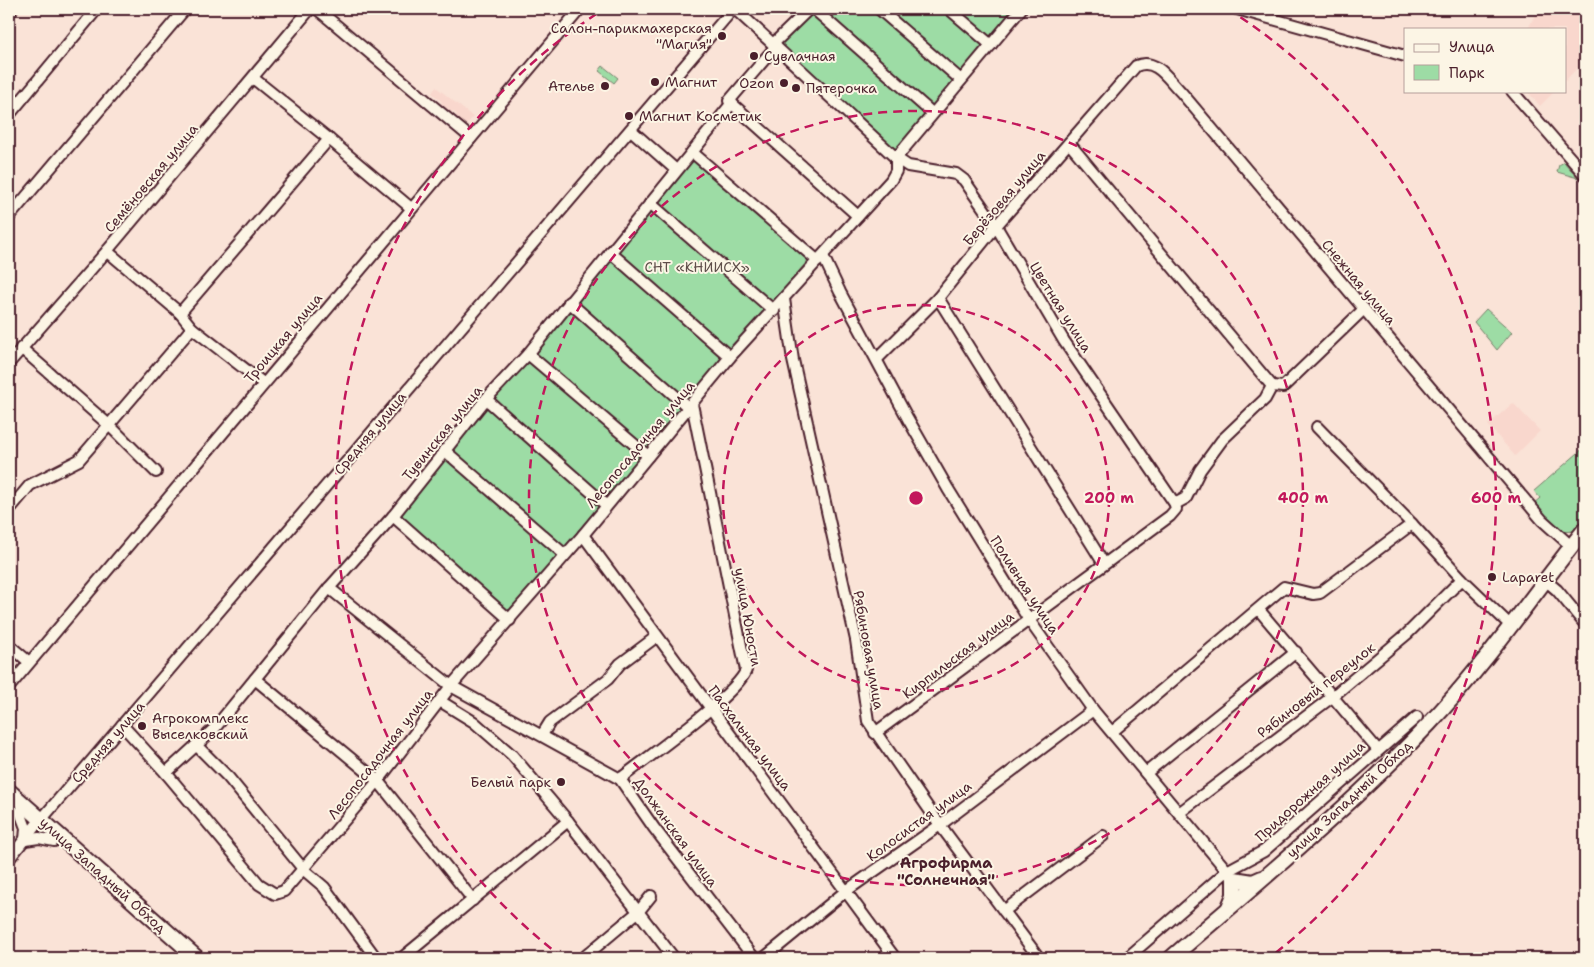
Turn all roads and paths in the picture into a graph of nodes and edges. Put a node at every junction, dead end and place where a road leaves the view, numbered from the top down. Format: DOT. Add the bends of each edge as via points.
graph roads {
  1 [pos="12,9"];
  2 [pos="97,9"];
  3 [pos="185,9"];
  4 [pos="310,9"];
  5 [pos="317,9"];
  6 [pos="580,9"];
  7 [pos="734,9"];
  8 [pos="809,9"];
  9 [pos="814,9"];
  10 [pos="879,9"];
  11 [pos="949,9"];
  12 [pos="1237,9"];
  13 [pos="1018,10"];
  14 [pos="9,13"];
  15 [pos="774,45"];
  16 [pos="991,45"];
  17 [pos="1404,56"];
  18 [pos="1154,64"];
  19 [pos="253,78"];
  20 [pos="961,80"];
  21 [pos="1513,92"];
  22 [pos="731,102"];
  23 [pos="932,112"];
  24 [pos="9,115"];
  25 [pos="631,130"];
  26 [pos="471,138"];
  27 [pos="329,139"];
  28 [pos="1069,142"];
  29 [pos="692,152"];
  30 [pos="896,158"];
  31 [pos="676,170"];
  32 [pos="1585,175"];
  33 [pos="650,203"];
  34 [pos="410,208"];
  35 [pos="858,216"];
  36 [pos="9,217"];
  37 [pos="996,226"];
  38 [pos="107,252"];
  39 [pos="610,252"];
  40 [pos="820,259"];
  41 [pos="938,298"];
  42 [pos="784,299"];
  43 [pos="569,302"];
  44 [pos="1364,309"];
  45 [pos="774,310"];
  46 [pos="180,313"];
  47 [pos="192,328"];
  48 [pos="21,348"];
  49 [pos="528,354"];
  50 [pos="730,357"];
  51 [pos="877,359"];
  52 [pos="9,363"];
  53 [pos="263,383"];
  54 [pos="1272,386"];
  55 [pos="486,399"];
  56 [pos="690,406"];
  57 [pos="110,426"];
  58 [pos="1316,427"];
  59 [pos="444,450"];
  60 [pos="648,456"];
  61 [pos="156,472"];
  62 [pos="606,505"];
  63 [pos="1176,506"];
  64 [pos="9,510"];
  65 [pos="393,516"];
  66 [pos="1412,524"];
  67 [pos="1585,529"];
  68 [pos="583,535"];
  69 [pos="1585,539"];
  70 [pos="1571,546"];
  71 [pos="564,554"];
  72 [pos="1104,564"];
  73 [pos="1462,579"];
  74 [pos="1548,582"];
  75 [pos="328,588"];
  76 [pos="1259,610"];
  77 [pos="1580,611"];
  78 [pos="510,620"];
  79 [pos="1030,620"];
  80 [pos="1585,624"];
  81 [pos="1510,625"];
  82 [pos="656,637"];
  83 [pos="9,645"];
  84 [pos="1296,652"];
  85 [pos="29,662"];
  86 [pos="255,679"];
  87 [pos="451,686"];
  88 [pos="9,687"];
  89 [pos="1332,697"];
  90 [pos="440,701"];
  91 [pos="710,708"];
  92 [pos="1093,710"];
  93 [pos="1417,717"];
  94 [pos="122,726"];
  95 [pos="1112,732"];
  96 [pos="875,733"];
  97 [pos="542,735"];
  98 [pos="196,745"];
  99 [pos="1377,749"];
  100 [pos="166,772"];
  101 [pos="1146,772"];
  102 [pos="620,779"];
  103 [pos="378,781"];
  104 [pos="9,792"];
  105 [pos="9,802"];
  106 [pos="20,812"];
  107 [pos="1179,813"];
  108 [pos="568,820"];
  109 [pos="39,823"];
  110 [pos="940,825"];
  111 [pos="1103,836"];
  112 [pos="25,840"];
  113 [pos="54,841"];
  114 [pos="9,859"];
  115 [pos="304,870"];
  116 [pos="1230,875"];
  117 [pos="1265,876"];
  118 [pos="846,891"];
  119 [pos="651,896"];
  120 [pos="1248,896"];
  121 [pos="473,900"];
  122 [pos="1227,910"];
  123 [pos="639,911"];
  124 [pos="1004,911"];
  125 [pos="187,958"];
  126 [pos="197,958"];
  127 [pos="376,958"];
  128 [pos="402,958"];
  129 [pos="583,958"];
  130 [pos="674,958"];
  131 [pos="754,958"];
  132 [pos="764,958"];
  133 [pos="895,958"];
  134 [pos="1038,958"];
  135 [pos="1127,958"];
  136 [pos="1171,958"];
  137 [pos="1180,958"];
  1 -- 14 [label="street"];
  2 -- 24 [label="street"];
  3 -- 36 [label="street"];
  4 -- 19 [label="street, Семёновская улица"];
  5 -- 26 [label="street"];
  6 -- 26 [label="street, Троицкая улица"];
  7 -- 15 [label="street, Цветная улица"];
  7 -- 25 [label="street, Средняя улица"];
  8 -- 15 [label="street, Тувинская улица"];
  9 -- 23 [label="street"];
  10 -- 20 [label="street"];
  11 -- 16 [label="street"];
  12 -- 17 [label="street"];
  13 -- 16 [label="street, Лесопосадочная улица"];
  15 -- 22 [label="street, Тувинская улица"];
  15 -- 30 [label="street, Цветная улица"];
  16 -- 20 [label="street, Лесопосадочная улица"];
  18 -- 28 [label="street, Берёзовая улица" via="1136,66"];
  18 -- 44 [label="street, Снежная улица"];
  19 -- 27 [label="street"];
  19 -- 38 [label="street, Семёновская улица"];
  20 -- 23 [label="street, Лесопосадочная улица"];
  21 -- 32 [label="street"];
  22 -- 29 [label="street, Тувинская улица"];
  22 -- 35 [label="street"];
  23 -- 30 [label="street, Лесопосадочная улица"];
  25 -- 31 [label="street"];
  25 -- 94 [label="street, Средняя улица"];
  26 -- 34 [label="street, Троицкая улица"];
  27 -- 34 [label="street"];
  27 -- 46 [label="street"];
  28 -- 37 [label="street, Берёзовая улица"];
  28 -- 54 [label="street"];
  29 -- 31 [label="street, Тувинская улица"];
  29 -- 40 [label="street"];
  30 -- 35 [label="street, Лесопосадочная улица" via="896,170 891,180"];
  30 -- 37 [label="street, Цветная улица" via="908,166 956,174 964,180"];
  31 -- 33 [label="street, Тувинская улица"];
  33 -- 39 [label="street, Тувинская улица"];
  33 -- 45 [label="street"];
  34 -- 53 [label="street, Троицкая улица"];
  35 -- 40 [label="street, Лесопосадочная улица"];
  37 -- 41 [label="street, Берёзовая улица"];
  37 -- 63 [label="street, Цветная улица" via="1064,341"];
  38 -- 46 [label="street"];
  38 -- 48 [label="street, Семёновская улица"];
  39 -- 43 [label="street, Тувинская улица"];
  39 -- 50 [label="street"];
  40 -- 42 [label="street, Лесопосадочная улица"];
  40 -- 51 [label="street, Поливная улица"];
  41 -- 51 [label="street, Берёзовая улица"];
  41 -- 72 [label="street"];
  42 -- 45 [label="street, Лесопосадочная улица"];
  42 -- 96 [label="street, Рябиновая улица" via="791,351 856,640 868,722"];
  43 -- 49 [label="street, Тувинская улица"];
  43 -- 56 [label="street"];
  44 -- 54 [label="street" via="1284,387"];
  44 -- 70 [label="street, Снежная улица" via="1542,520"];
  45 -- 50 [label="street, Лесопосадочная улица"];
  46 -- 47 [label="street"];
  47 -- 53 [label="street"];
  47 -- 57 [label="street"];
  48 -- 52 [label="street, Семёновская улица"];
  48 -- 57 [label="street"];
  49 -- 55 [label="street, Тувинская улица"];
  49 -- 60 [label="street"];
  50 -- 56 [label="street, Лесопосадочная улица"];
  51 -- 79 [label="street, Поливная улица" via="948,489"];
  53 -- 85 [label="street, Троицкая улица"];
  54 -- 63 [label="street, Кирпильская улица" via="1265,399 1222,440 1200,470 1186,498"];
  55 -- 59 [label="street, Тувинская улица"];
  55 -- 62 [label="street"];
  56 -- 60 [label="street, Лесопосадочная улица"];
  56 -- 91 [label="street, улица Юности" via="746,670 743,679"];
  57 -- 61 [label="street"];
  57 -- 64 [label="street" via="79,460 30,485"];
  58 -- 66 [label="street"];
  59 -- 65 [label="street, Тувинская улица"];
  59 -- 71 [label="street"];
  60 -- 62 [label="street, Лесопосадочная улица"];
  62 -- 68 [label="street, Лесопосадочная улица"];
  63 -- 72 [label="street, Кирпильская улица" via="1170,516"];
  65 -- 75 [label="street, Тувинская улица"];
  65 -- 78 [label="street"];
  66 -- 73 [label="street"];
  66 -- 76 [label="street" via="1320,593 1284,587"];
  67 -- 70 [label="highway, улица Западный Обход"];
  68 -- 71 [label="street, Лесопосадочная улица"];
  68 -- 82 [label="street, Пасхальная улица"];
  69 -- 74 [label="highway, улица Западный Обход"];
  70 -- 74 [label="highway, улица Западный Обход"];
  71 -- 78 [label="street, Лесопосадочная улица"];
  72 -- 79 [label="street, Кирпильская улица"];
  73 -- 81 [label="street"];
  73 -- 89 [label="street, Рябиновый переулок" via="1406,634"];
  74 -- 77 [label="street"];
  74 -- 81 [label="highway, улица Западный Обход"];
  74 -- 120 [label="highway, улица Западный Обход" via="1471,688 1436,728 1385,779"];
  75 -- 86 [label="street, Тувинская улица"];
  75 -- 87 [label="street, Должанская улица"];
  76 -- 84 [label="street"];
  76 -- 95 [label="street"];
  77 -- 80 [label="street"];
  78 -- 87 [label="street, Лесопосадочная улица"];
  79 -- 92 [label="street, Поливная улица"];
  79 -- 96 [label="street, Кирпильская улица"];
  81 -- 117 [label="highway, улица Западный Обход" via="1430,723 1380,774"];
  82 -- 91 [label="street, Пасхальная улица"];
  82 -- 97 [label="street" via="620,664 608,679 550,722"];
  83 -- 85 [label="street"];
  84 -- 89 [label="street"];
  84 -- 101 [label="street"];
  85 -- 88 [label="street, Троицкая улица"];
  86 -- 98 [label="street, Тувинская улица" via="214,729"];
  86 -- 103 [label="street"];
  87 -- 90 [label="street, Лесопосадочная улица"];
  87 -- 97 [label="street, Должанская улица"];
  89 -- 99 [label="street"];
  89 -- 107 [label="street, Рябиновый переулок"];
  90 -- 103 [label="street, Лесопосадочная улица"];
  90 -- 108 [label="street" via="474,722 512,754"];
  91 -- 102 [label="street, улица Юности"];
  91 -- 118 [label="street, Пасхальная улица"];
  92 -- 95 [label="street, Поливная улица"];
  92 -- 110 [label="street, Колосистая улица"];
  93 -- 99 [label="street, Придорожная улица"];
  94 -- 100 [label="street"];
  94 -- 109 [label="street, Средняя улица"];
  95 -- 101 [label="street, Поливная улица"];
  96 -- 110 [label="street, Рябиновая улица"];
  97 -- 102 [label="street, Должанская улица"];
  98 -- 100 [label="street, Тувинская улица"];
  98 -- 115 [label="street" via="228,777"];
  99 -- 116 [label="street, Придорожная улица" via="1264,851"];
  100 -- 115 [label="street, Лесопосадочная улица" via="259,884 275,894 284,891"];
  101 -- 107 [label="street, Поливная улица"];
  102 -- 131 [label="street, Должанская улица"];
  103 -- 115 [label="street, Лесопосадочная улица"];
  103 -- 121 [label="street"];
  104 -- 109 [label="highway, улица Западный Обход"];
  105 -- 106 [label="highway, улица Западный Обход"];
  106 -- 109 [label="highway, улица Западный Обход"];
  106 -- 112 [label="street" via="25,825"];
  107 -- 116 [label="street, Поливная улица"];
  108 -- 121 [label="street"];
  108 -- 123 [label="street"];
  109 -- 112 [label="street, Средняя улица"];
  109 -- 113 [label="highway, улица Западный Обход"];
  109 -- 126 [label="highway, улица Западный Обход"];
  110 -- 118 [label="street, Колосистая улица"];
  110 -- 124 [label="street, Рябиновая улица"];
  111 -- 124 [label="street"];
  112 -- 113 [label="street"];
  112 -- 114 [label="street, Средняя улица"];
  113 -- 125 [label="highway, улица Западный Обход"];
  115 -- 127 [label="street" via="324,888"];
  116 -- 117 [label="highway" via="1253,882"];
  116 -- 120 [label="street, Поливная улица"];
  116 -- 122 [label="highway" via="1234,895"];
  116 -- 135 [label="street, Придорожная улица"];
  117 -- 120 [label="highway, улица Западный Обход"];
  118 -- 132 [label="street, Колосистая улица"];
  118 -- 133 [label="street, Пасхальная улица"];
  119 -- 123 [label="street"];
  120 -- 122 [label="highway, улица Западный Обход"];
  120 -- 137 [label="highway, улица Западный Обход"];
  121 -- 128 [label="street"];
  122 -- 136 [label="highway, улица Западный Обход"];
  123 -- 129 [label="street"];
  123 -- 130 [label="street"];
  124 -- 134 [label="street, Рябиновая улица"];
}
